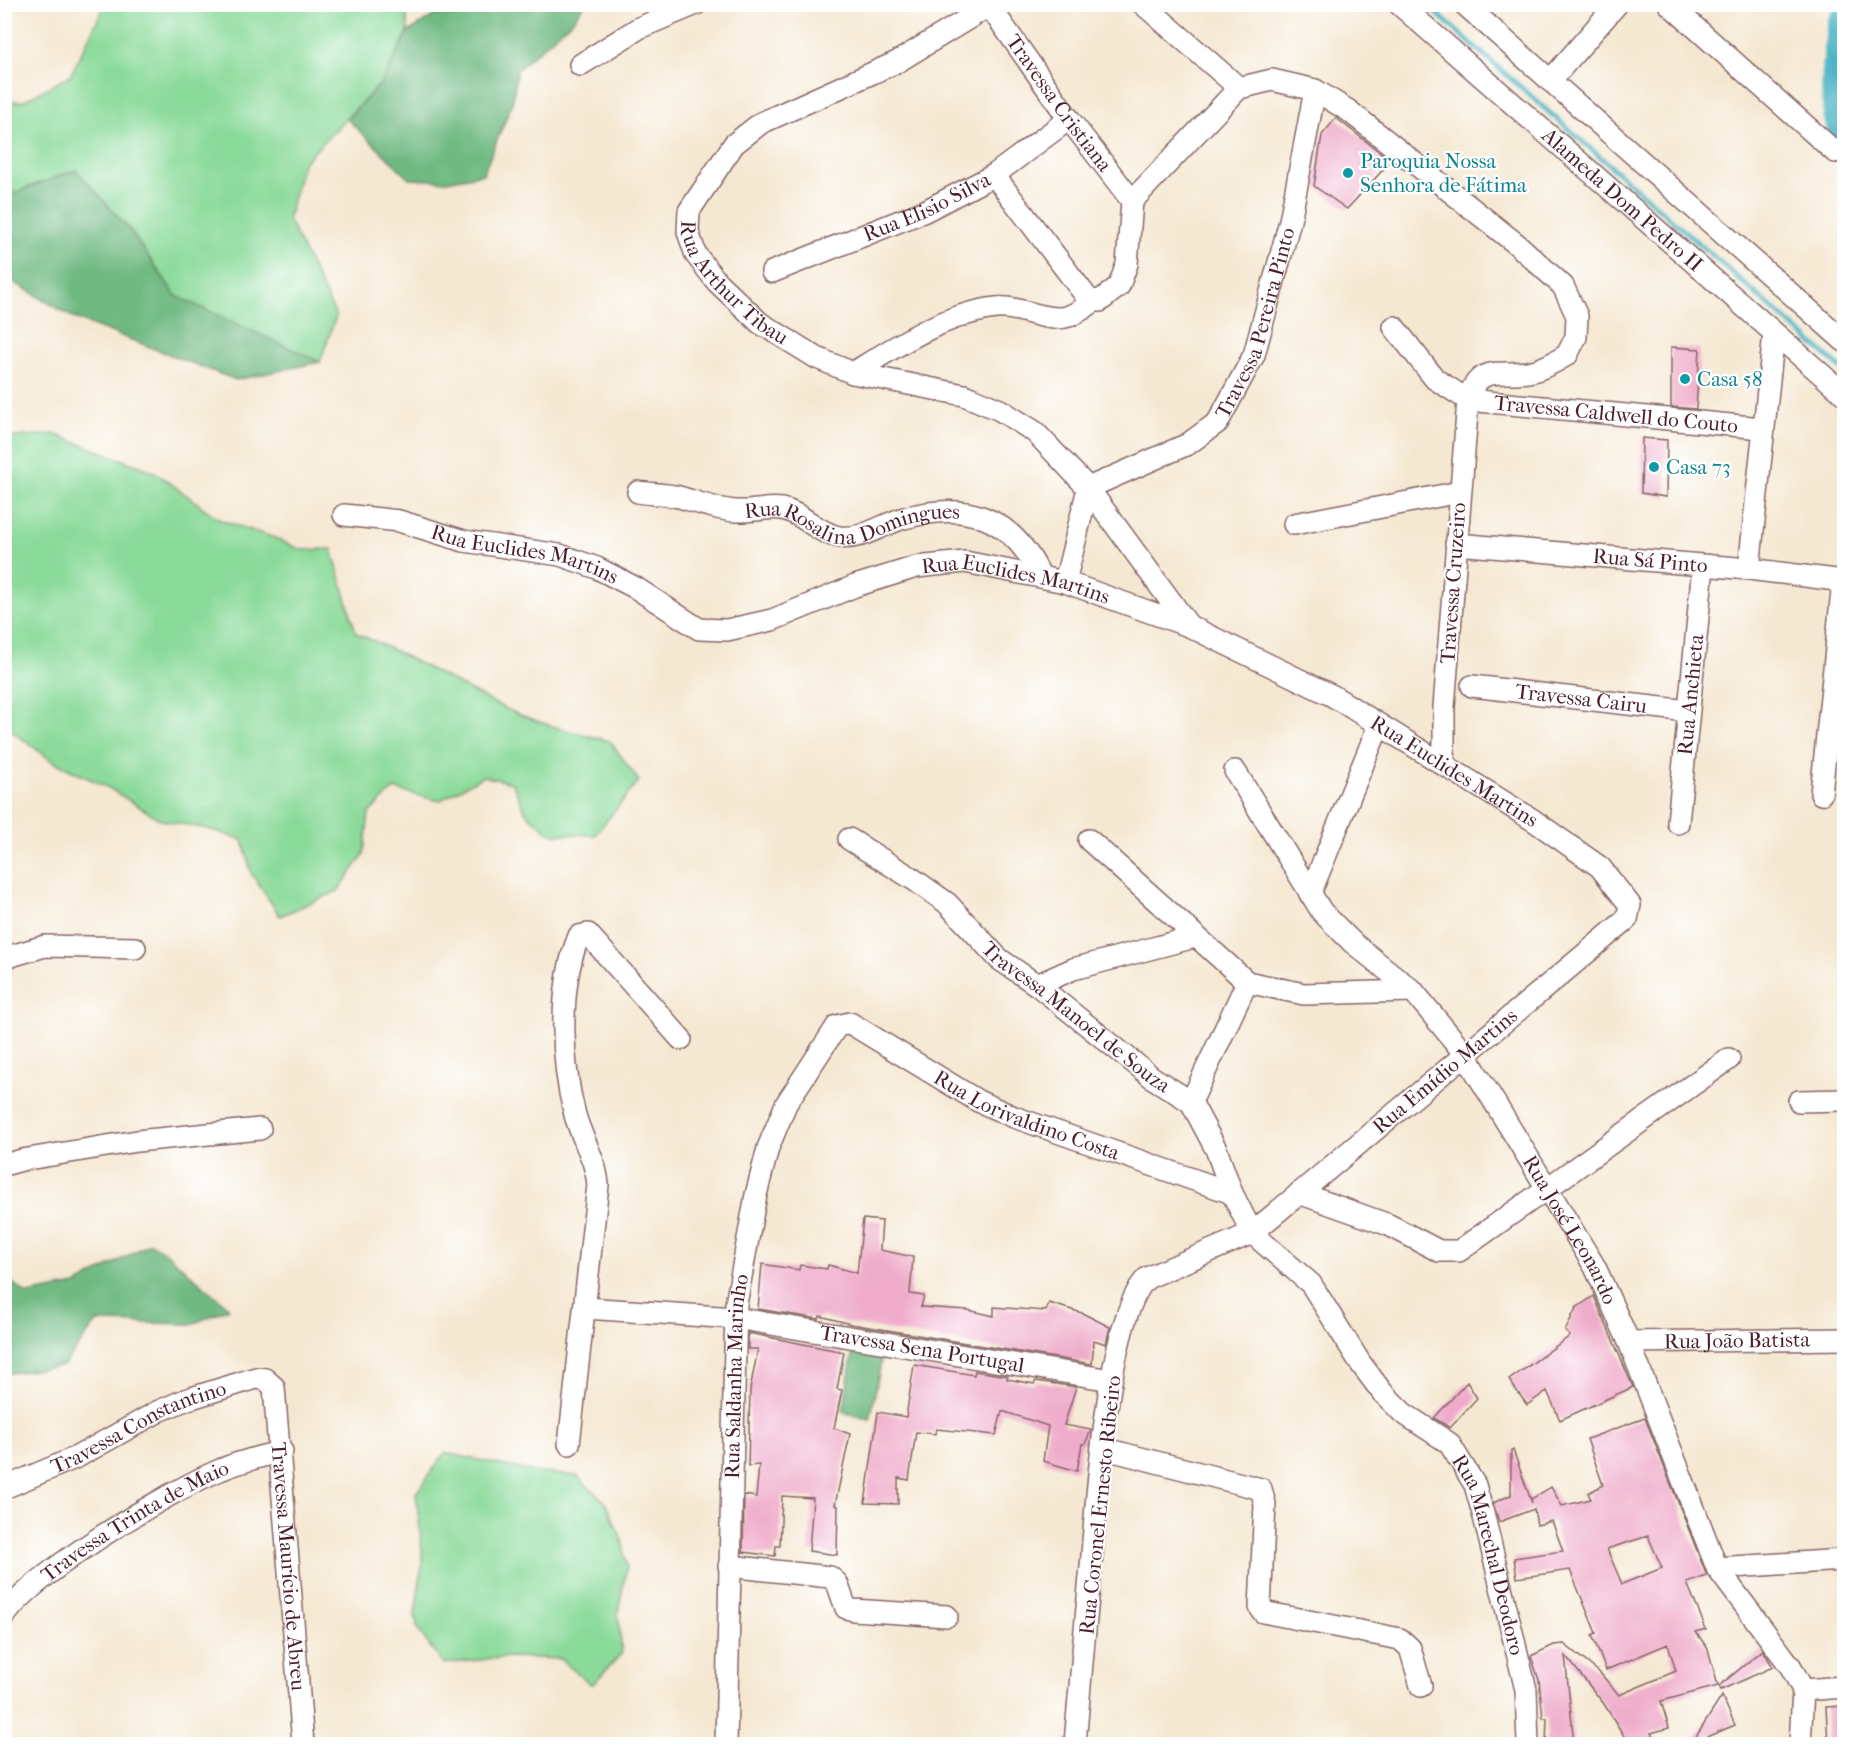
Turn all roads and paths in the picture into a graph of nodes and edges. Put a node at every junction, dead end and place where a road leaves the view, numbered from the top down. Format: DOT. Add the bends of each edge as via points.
graph roads {
  1 [pos="696,4"];
  2 [pos="1143,4"];
  3 [pos="1399,4"];
  4 [pos="1464,4"];
  5 [pos="1617,4"];
  6 [pos="1669,4"];
  7 [pos="990,5"];
  8 [pos="580,65"];
  9 [pos="1550,81"];
  10 [pos="1239,88"];
  11 [pos="1316,90"];
  12 [pos="1069,119"];
  13 [pos="1835,152"];
  14 [pos="994,175"];
  15 [pos="1132,201"];
  16 [pos="772,272"];
  17 [pos="1094,302"];
  18 [pos="1394,327"];
  19 [pos="1774,333"];
  20 [pos="1845,341"];
  21 [pos="854,373"];
  22 [pos="1845,394"];
  23 [pos="1468,400"];
  24 [pos="1762,428"];
  25 [pos="1088,488"];
  26 [pos="638,492"];
  27 [pos="1460,492"];
  28 [pos="344,515"];
  29 [pos="1294,524"];
  30 [pos="1456,544"];
  31 [pos="1703,566"];
  32 [pos="1749,569"];
  33 [pos="1040,575"];
  34 [pos="1844,581"];
  35 [pos="1065,582"];
  36 [pos="1189,626"];
  37 [pos="1472,686"];
  38 [pos="1688,711"];
  39 [pos="1379,724"];
  40 [pos="1444,765"];
  41 [pos="1235,771"];
  42 [pos="1821,794"];
  43 [pos="1678,823"];
  44 [pos="849,839"];
  45 [pos="1089,840"];
  46 [pos="1310,894"];
  47 [pos="1630,905"];
  48 [pos="1195,937"];
  49 [pos="135,948"];
  50 [pos="4,958"];
  51 [pos="1247,982"];
  52 [pos="1037,985"];
  53 [pos="1413,991"];
  54 [pos="833,1030"];
  55 [pos="681,1039"];
  56 [pos="1464,1054"];
  57 [pos="1729,1059"];
  58 [pos="1845,1100"];
  59 [pos="1191,1101"];
  60 [pos="1799,1101"];
  61 [pos="260,1129"];
  62 [pos="4,1165"];
  63 [pos="1547,1188"];
  64 [pos="1232,1193"];
  65 [pos="1299,1193"];
  66 [pos="1252,1233"];
  67 [pos="585,1308"];
  68 [pos="735,1318"];
  69 [pos="1845,1339"];
  70 [pos="1629,1342"];
  71 [pos="1112,1380"];
  72 [pos="274,1387"];
  73 [pos="569,1444"];
  74 [pos="1102,1448"];
  75 [pos="282,1451"];
  76 [pos="4,1488"];
  77 [pos="1845,1560"];
  78 [pos="729,1566"];
  79 [pos="1717,1568"];
  80 [pos="946,1616"];
  81 [pos="4,1617"];
  82 [pos="1421,1686"];
  83 [pos="1845,1688"];
  84 [pos="1803,1690"];
  85 [pos="303,1744"];
  86 [pos="726,1744"];
  87 [pos="1074,1744"];
  88 [pos="1528,1744"];
  89 [pos="1800,1744"];
  1 -- 8 [label="street" via="639,28"];
  2 -- 10 [label="street"];
  3 -- 19 [label="street, Alameda Dom Pedro II"];
  4 -- 9 [label="street, Alameda Dom Pedro II"];
  5 -- 9 [label="street"];
  6 -- 13 [label="street"];
  7 -- 12 [label="street, Travessa Cristiana"];
  7 -- 21 [label="street, Rua Arthur Tibau" via="897,62 761,123 734,144 690,211 688,232 696,255 717,282 759,323 817,358"];
  9 -- 20 [label="street, Alameda Dom Pedro II"];
  10 -- 11 [label="street" via="1272,80"];
  10 -- 15 [label="street"];
  11 -- 23 [label="street" via="1349,111 1519,246 1563,286 1568,296 1577,316 1576,337 1568,355 1532,371 1483,376 1472,384"];
  11 -- 25 [label="street, Travessa Pereira Pinto" via="1290,221 1254,356 1218,422 1188,444"];
  12 -- 14 [label="street, Rua Elisio Silva"];
  12 -- 15 [label="street, Travessa Cristiana"];
  14 -- 16 [label="street, Rua Elisio Silva" via="925,211"];
  14 -- 17 [label="street"];
  15 -- 17 [label="street" via="1127,264 1119,286 1105,299"];
  17 -- 21 [label="street" via="1058,318 998,308 955,318"];
  18 -- 23 [label="street" via="1435,379"];
  19 -- 22 [label="street, Alameda Dom Pedro II"];
  19 -- 24 [label="street"];
  21 -- 25 [label="street, Rua Arthur Tibau" via="964,396 1000,410 1035,432"];
  23 -- 24 [label="street, Travessa Caldwell do Couto"];
  23 -- 27 [label="street, Travessa Cruzeiro"];
  24 -- 32 [label="street"];
  25 -- 35 [label="street"];
  25 -- 36 [label="street, Rua Arthur Tibau"];
  26 -- 33 [label="street, Rua Rosalina Domingues" via="675,496 734,512 783,509 823,531 846,537 927,514 952,512 982,517 1002,525 1022,544"];
  27 -- 29 [label="street"];
  27 -- 30 [label="street, Travessa Cruzeiro"];
  28 -- 33 [label="street, Rua Euclides Martins" via="399,521 464,541 560,555 636,588 699,629 727,630 763,622 916,567 965,562"];
  30 -- 31 [label="street, Rua Sá Pinto"];
  30 -- 40 [label="street, Travessa Cruzeiro" via="1444,707"];
  31 -- 32 [label="street, Rua Sá Pinto"];
  31 -- 38 [label="street, Rua Anchieta"];
  32 -- 34 [label="street, Rua Sá Pinto"];
  33 -- 35 [label="street, Rua Euclides Martins"];
  34 -- 42 [label="street"];
  35 -- 36 [label="street, Rua Euclides Martins"];
  36 -- 39 [label="street, Rua Euclides Martins" via="1333,696"];
  37 -- 38 [label="street, Travessa Cairu"];
  38 -- 43 [label="street, Rua Anchieta"];
  39 -- 40 [label="street, Rua Euclides Martins"];
  39 -- 46 [label="street"];
  40 -- 47 [label="street, Rua Euclides Martins" via="1600,867"];
  41 -- 46 [label="street, Rua José Leonardo"];
  44 -- 52 [label="street, Travessa Manoel de Souza" via="947,903 999,959"];
  45 -- 48 [label="street"];
  46 -- 53 [label="street, Rua José Leonardo" via="1353,943"];
  47 -- 56 [label="street, Rua Emídio Martins" via="1627,918"];
  48 -- 51 [label="street"];
  48 -- 52 [label="street" via="1073,969"];
  49 -- 50 [label="street" via="45,946"];
  51 -- 53 [label="street" via="1304,994"];
  51 -- 59 [label="street"];
  52 -- 59 [label="street, Travessa Manoel de Souza" via="1153,1078"];
  53 -- 56 [label="street, Rua José Leonardo"];
  54 -- 64 [label="street, Rua Lorivaldino Costa" via="850,1023 978,1101 1014,1118"];
  54 -- 68 [label="street, Rua Saldanha Marinho" via="786,1104 768,1148 756,1194"];
  55 -- 67 [label="street" via="588,934 579,936 565,1002 565,1052 575,1115 597,1171"];
  56 -- 63 [label="street, Rua José Leonardo"];
  56 -- 65 [label="street, Rua Emídio Martins"];
  57 -- 63 [label="street"];
  58 -- 60 [label="street"];
  59 -- 64 [label="street, Travessa Manoel de Souza" via="1216,1149"];
  61 -- 62 [label="street" via="137,1141"];
  63 -- 65 [label="street" via="1472,1243 1449,1252 1439,1251 1389,1225"];
  63 -- 70 [label="street, Rua José Leonardo" via="1595,1267"];
  64 -- 66 [label="street, Travessa Manoel de Souza"];
  65 -- 66 [label="street, Rua Emídio Martins"];
  66 -- 71 [label="street, Rua Coronel Ernesto Ribeiro" via="1141,1284 1129,1311"];
  66 -- 88 [label="street, Rua Marechal Deodoro" via="1311,1284 1382,1392 1402,1413 1449,1443 1470,1474 1526,1690"];
  67 -- 68 [label="street, Travessa Sena Portugal"];
  67 -- 73 [label="street"];
  68 -- 71 [label="street, Travessa Sena Portugal"];
  68 -- 78 [label="street, Rua Saldanha Marinho"];
  69 -- 70 [label="street, Rua João Batista"];
  70 -- 79 [label="street, Rua José Leonardo"];
  71 -- 74 [label="street, Rua Coronel Ernesto Ribeiro"];
  72 -- 75 [label="street, Travessa Maurício de Abreu"];
  72 -- 76 [label="street, Travessa Constantino" via="265,1379 256,1378 185,1400 77,1457"];
  74 -- 82 [label="street" via="1261,1489 1265,1504 1260,1607 1270,1615 1400,1639 1410,1648"];
  74 -- 87 [label="street, Rua Coronel Ernesto Ribeiro"];
  75 -- 81 [label="street, Travessa Trinta de Maio" via="218,1470 164,1500 86,1548 24,1593"];
  75 -- 85 [label="street, Travessa Maurício de Abreu"];
  77 -- 79 [label="street"];
  78 -- 80 [label="street" via="830,1577 837,1583 846,1608 853,1610"];
  78 -- 86 [label="street, Rua Saldanha Marinho"];
  79 -- 84 [label="street, Rua José Leonardo" via="1791,1667"];
  83 -- 84 [label="street"];
  84 -- 89 [label="street"];
}
